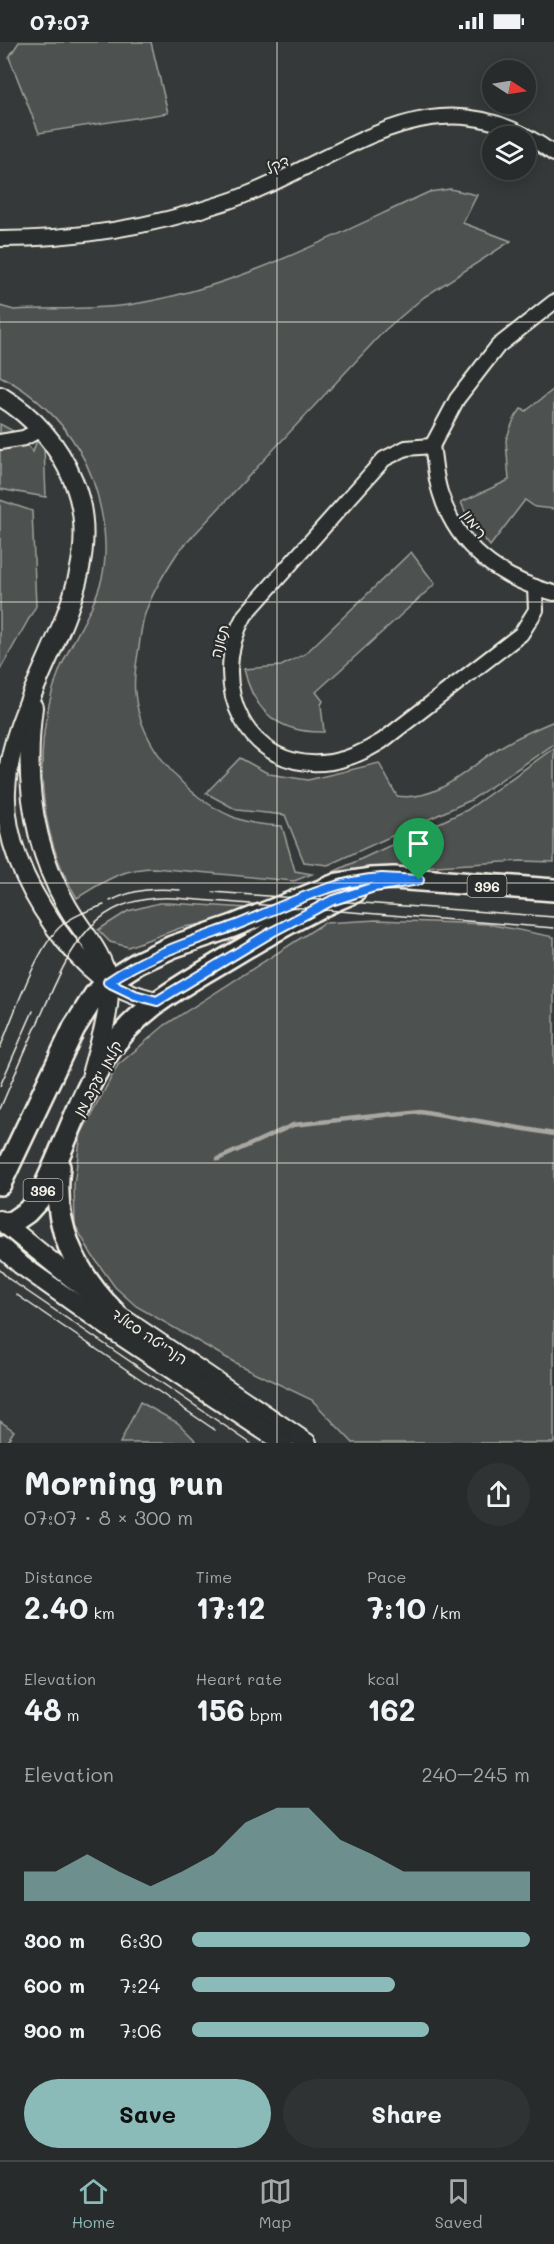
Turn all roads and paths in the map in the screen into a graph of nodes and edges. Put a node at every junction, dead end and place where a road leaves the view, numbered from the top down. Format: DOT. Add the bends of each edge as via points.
graph roads {
  1 [pos="554,154"];
  2 [pos="0,239"];
  3 [pos="554,302"];
  4 [pos="0,396"];
  5 [pos="41,429"];
  6 [pos="0,442"];
  7 [pos="432,446"];
  8 [pos="535,587"];
  9 [pos="554,593"];
  10 [pos="40,672"];
  11 [pos="419,880"];
  12 [pos="554,890"];
  13 [pos="108,982"];
  14 [pos="157,1001"];
  15 [pos="88,1088"];
  16 [pos="64,1143"];
  17 [pos="0,1184"];
  18 [pos="3,1225"];
  19 [pos="0,1246"];
  20 [pos="115,1314"];
  21 [pos="283,1443"];
  22 [pos="307,1443"];
  1 -- 2 [label="street, דקל" via="527,135 491,120 435,116 376,133 280,181 198,212 85,234"];
  3 -- 7 [label="street" via="498,346 457,399"];
  4 -- 5 [label="main road"];
  5 -- 6 [label="street" via="24,438"];
  5 -- 10 [label="main road" via="70,471 85,531 75,588"];
  7 -- 8 [label="street, רימון" via="440,494 460,535 497,570"];
  7 -- 8 [label="street, תאנה" via="406,448 384,459 246,615 233,640 228,669 232,698 245,726 267,748 292,760 331,762 357,755 521,634 536,610"];
  8 -- 9 [label="street"];
  10 -- 13 [label="main road" via="30,743 35,824 53,880 99,955"];
  10 -- 13 [label="main road" via="10,759 6,793 10,834 27,880 48,917 81,961"];
  11 -- 12 [label="main road, קלמן יעקב מן / 396"];
  11 -- 13 [label="main road, קלמן יעקב מן / 396" via="382,878 338,884 172,947"];
  11 -- 14 [label="main road, קלמן יעקב מן / 396" via="365,889 331,901"];
  13 -- 14 [label="main road"];
  13 -- 15 [label="main road" via="105,1016"];
  13 -- 17 [label="main road, קלמן יעקב מן / 396" via="74,1028"];
  14 -- 15 [label="main road, קלמן יעקב מן / 396" via="116,1042"];
  15 -- 16 [label="main road, קלמן יעקב מן / 396"];
  16 -- 18 [label="main road, קלמן יעקב מן / 396" via="38,1200 27,1212"];
  16 -- 20 [label="main road" via="57,1193 65,1237 86,1279"];
  18 -- 20 [label="main road, הנרייטה סאלד"];
  19 -- 21 [label="main road, הנרייטה סאלד" via="117,1333"];
  20 -- 22 [label="main road, הנרייטה סאלד"];
}
